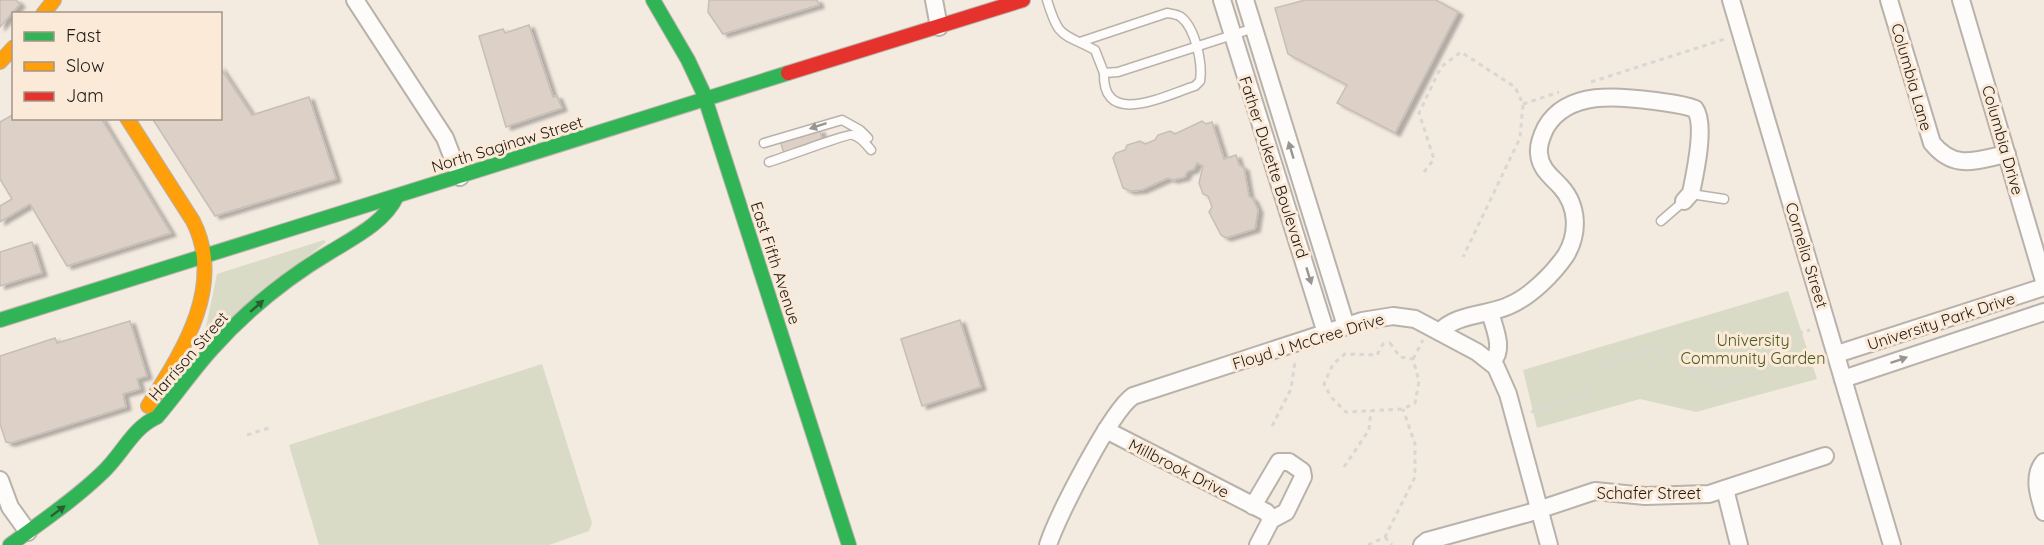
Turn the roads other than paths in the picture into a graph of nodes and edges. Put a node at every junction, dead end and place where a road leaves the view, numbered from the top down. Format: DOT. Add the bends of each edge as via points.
graph roads {
  1 [pos="356,0"];
  2 [pos="653,0"];
  3 [pos="934,0"];
  4 [pos="1023,0"];
  5 [pos="1047,0"];
  6 [pos="1222,0"];
  7 [pos="1245,0"];
  8 [pos="1731,0"];
  9 [pos="1889,0"];
  10 [pos="1961,0"];
  11 [pos="939,27"];
  12 [pos="1254,28"];
  13 [pos="1234,35"];
  14 [pos="1080,42"];
  15 [pos="1195,47"];
  16 [pos="12,49"];
  17 [pos="0,62"];
  18 [pos="1104,73"];
  19 [pos="705,99"];
  20 [pos="128,120"];
  21 [pos="868,138"];
  22 [pos="764,143"];
  23 [pos="871,150"];
  24 [pos="2007,154"];
  25 [pos="769,162"];
  26 [pos="460,177"];
  27 [pos="1304,192"];
  28 [pos="397,196"];
  29 [pos="1687,198"];
  30 [pos="1284,199"];
  31 [pos="1724,199"];
  32 [pos="1661,221"];
  33 [pos="1319,239"];
  34 [pos="1299,246"];
  35 [pos="203,255"];
  36 [pos="2044,281"];
  37 [pos="2044,287"];
  38 [pos="1490,312"];
  39 [pos="2044,312"];
  40 [pos="0,320"];
  41 [pos="1346,326"];
  42 [pos="1440,332"];
  43 [pos="1326,333"];
  44 [pos="1837,354"];
  45 [pos="1492,362"];
  46 [pos="1843,379"];
  47 [pos="144,423"];
  48 [pos="1106,430"];
  49 [pos="1825,456"];
  50 [pos="2044,462"];
  51 [pos="0,480"];
  52 [pos="1725,489"];
  53 [pos="1253,506"];
  54 [pos="1540,509"];
  55 [pos="2044,513"];
  56 [pos="1272,519"];
  57 [pos="28,532"];
  58 [pos="10,545"];
  59 [pos="849,545"];
  60 [pos="1048,545"];
  61 [pos="1258,545"];
  62 [pos="1422,545"];
  63 [pos="1549,545"];
  64 [pos="1739,545"];
  65 [pos="1892,545"];
  1 -- 26 [label="street" via="444,138"];
  2 -- 19 [label="main road, East Fifth Avenue" via="688,60"];
  3 -- 11 [label="street"];
  4 -- 11 [label="main road, North Saginaw Street"];
  5 -- 14 [label="lane" via="1055,27"];
  6 -- 13 [label="street, Father Dukette Boulevard"];
  7 -- 12 [label="street, Father Dukette Boulevard"];
  8 -- 44 [label="street, Cornelia Street"];
  9 -- 24 [label="street, Columbia Lane" via="1932,143 1954,160 1968,162"];
  10 -- 24 [label="street, Columbia Drive"];
  11 -- 19 [label="main road, North Saginaw Street"];
  12 -- 13 [label="lane"];
  27 -- 12 [label="street, Father Dukette Boulevard, one-way"];
  13 -- 15 [label="lane"];
  13 -- 30 [label="street, Father Dukette Boulevard"];
  14 -- 15 [label="lane" via="1167,13 1179,15 1188,25"];
  14 -- 18 [label="lane" via="1095,50"];
  15 -- 18 [label="lane"];
  15 -- 18 [label="lane" via="1202,69 1195,86 1134,106 1122,105 1108,96"];
  16 -- 17 [label="main road"];
  19 -- 26 [label="main road, North Saginaw Street"];
  19 -- 59 [label="main road, East Fifth Avenue"];
  20 -- 35 [label="main road" via="193,221"];
  21 -- 22 [label="lane, one-way" via="842,120"];
  23 -- 25 [label="lane" via="858,137 845,135"];
  24 -- 36 [label="street, Columbia Drive"];
  26 -- 28 [label="main road, North Saginaw Street"];
  27 -- 30 [label="street"];
  27 -- 33 [label="street, Father Dukette Boulevard"];
  28 -- 35 [label="main road, North Saginaw Street"];
  47 -- 28 [label="main road, Harrison Street, one-way" via="157,417 213,348 257,306 382,217"];
  29 -- 31 [label="lane"];
  29 -- 32 [label="lane"];
  29 -- 38 [label="street" via="1700,129 1695,109 1615,96 1566,108 1547,125 1539,152 1543,168 1563,189 1571,206 1575,221 1573,241 1546,278 1514,303"];
  30 -- 34 [label="street, Father Dukette Boulevard"];
  33 -- 34 [label="street"];
  33 -- 41 [label="street, Father Dukette Boulevard"];
  34 -- 43 [label="street, Father Dukette Boulevard, one-way"];
  35 -- 40 [label="main road, North Saginaw Street"];
  35 -- 47 [label="main road" via="204,287 196,326 147,408"];
  37 -- 44 [label="street, University Park Drive"];
  38 -- 42 [label="street" via="1451,324"];
  38 -- 45 [label="street" via="1499,347"];
  46 -- 39 [label="street, University Park Drive, one-way"];
  41 -- 42 [label="street, Floyd J McCree Drive" via="1401,316"];
  41 -- 43 [label="street, Floyd J McCree Drive"];
  42 -- 45 [label="street, Floyd J McCree Drive"];
  43 -- 48 [label="street, Floyd J McCree Drive" via="1140,392 1121,405"];
  44 -- 46 [label="street, Cornelia Street"];
  45 -- 54 [label="street" via="1506,388"];
  46 -- 65 [label="street, Cornelia Street"];
  57 -- 47 [label="main road, Harrison Street, one-way" via="94,481"];
  48 -- 53 [label="street, Millbrook Drive"];
  48 -- 60 [label="street, Floyd J McCree Drive"];
  49 -- 52 [label="street, Schafer Street"];
  50 -- 55 [label="street" via="2038,477"];
  51 -- 57 [label="street" via="10,507"];
  52 -- 54 [label="street, Schafer Street" via="1703,494 1645,496 1595,491"];
  52 -- 64 [label="street, Schafer Street"];
  53 -- 56 [label="street, Millbrook Drive"];
  53 -- 56 [label="street" via="1276,464 1285,461 1298,467 1302,471 1301,481 1284,514"];
  54 -- 62 [label="street, Schafer Street" via="1431,539"];
  54 -- 63 [label="street"];
  56 -- 61 [label="street"];
  57 -- 58 [label="main road, Harrison Street"];
}
